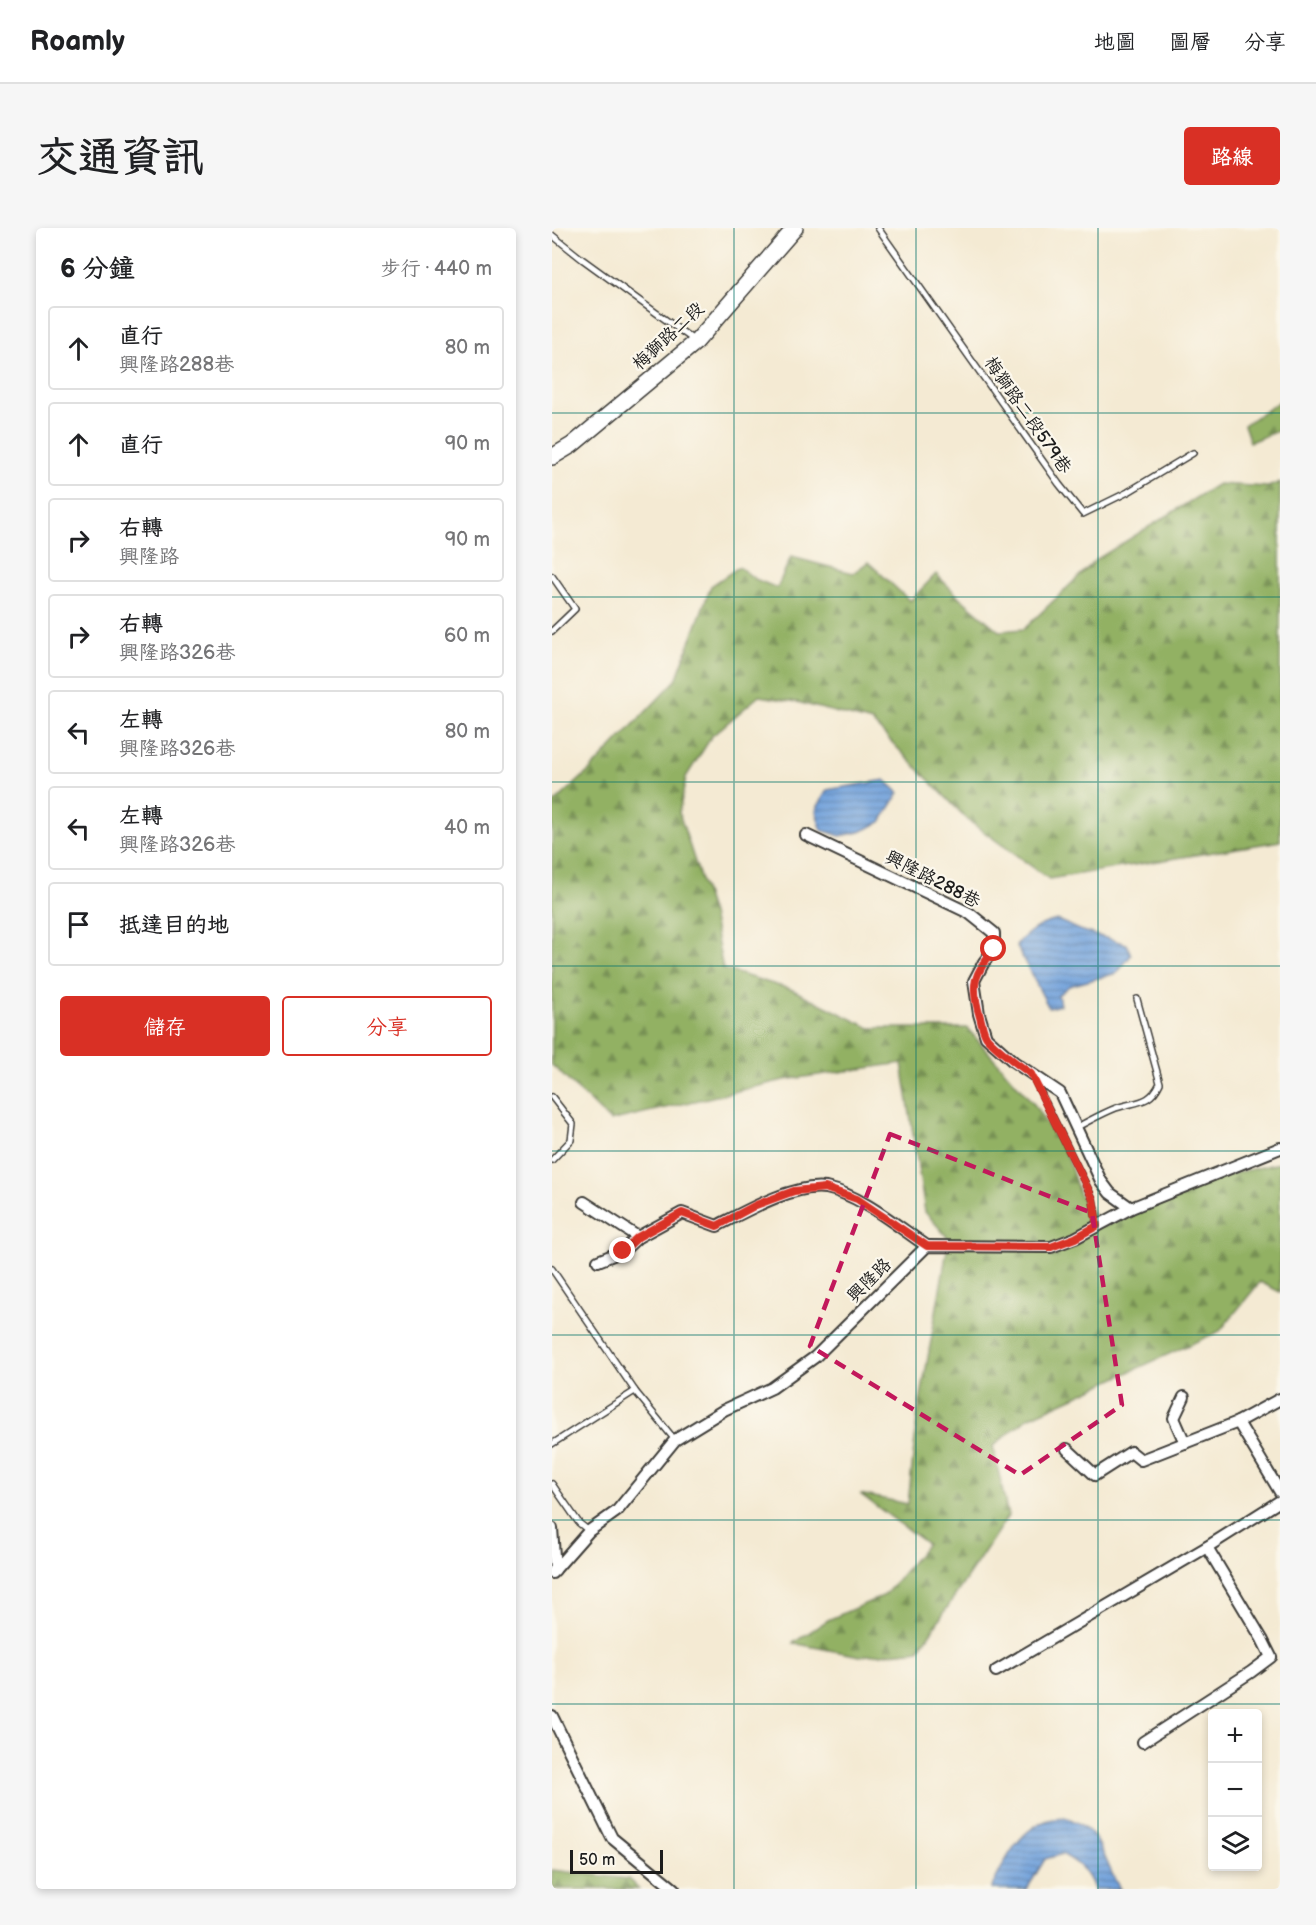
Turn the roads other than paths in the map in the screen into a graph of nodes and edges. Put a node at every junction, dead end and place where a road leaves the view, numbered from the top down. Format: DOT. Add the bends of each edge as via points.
graph roads {
  1 [pos="795,228"];
  2 [pos="878,228"];
  3 [pos="552,235"];
  4 [pos="696,342"];
  5 [pos="1193,453"];
  6 [pos="552,458"];
  7 [pos="552,576"];
  8 [pos="552,631"];
  9 [pos="806,835"];
  10 [pos="1137,999"];
  11 [pos="1031,1074"];
  12 [pos="552,1097"];
  13 [pos="1075,1128"];
  14 [pos="1280,1148"];
  15 [pos="553,1159"];
  16 [pos="584,1202"];
  17 [pos="1131,1208"];
  18 [pos="1097,1226"];
  19 [pos="638,1237"];
  20 [pos="927,1246"];
  21 [pos="598,1261"];
  22 [pos="552,1269"];
  23 [pos="635,1391"];
  24 [pos="1184,1397"];
  25 [pos="1280,1399"];
  26 [pos="1238,1422"];
  27 [pos="675,1440"];
  28 [pos="1185,1443"];
  29 [pos="552,1444"];
  30 [pos="1067,1449"];
  31 [pos="552,1484"];
  32 [pos="1280,1492"];
  33 [pos="1280,1501"];
  34 [pos="552,1528"];
  35 [pos="589,1531"];
  36 [pos="1207,1547"];
  37 [pos="553,1571"];
  38 [pos="996,1671"];
  39 [pos="552,1716"];
  40 [pos="1143,1742"];
  41 [pos="674,1889"];
  1 -- 4 [label="street, 梅獅路二段"];
  2 -- 5 [label="lane, 梅獅路二段579巷" via="1083,514"];
  3 -- 4 [label="lane"];
  4 -- 6 [label="street, 梅獅路二段"];
  7 -- 8 [label="lane" via="575,609"];
  9 -- 11 [label="street, 興隆路288巷" via="969,913 994,933 994,949 974,981 979,1014 986,1037"];
  10 -- 13 [label="lane" via="1160,1083 1155,1094"];
  11 -- 13 [label="street, 興隆路288巷" via="1060,1093"];
  11 -- 18 [label="lane" via="1093,1199"];
  12 -- 15 [label="lane" via="573,1124 571,1140"];
  13 -- 17 [label="street, 興隆路288巷" via="1101,1182"];
  14 -- 17 [label="street"];
  16 -- 19 [label="street"];
  17 -- 18 [label="street"];
  18 -- 20 [label="street" via="1051,1247"];
  19 -- 20 [label="street" via="682,1213 717,1226 794,1191 825,1188 857,1199"];
  19 -- 21 [label="street" via="623,1251"];
  20 -- 27 [label="street, 興隆路" via="815,1357 772,1388 724,1410"];
  22 -- 23 [label="lane"];
  23 -- 27 [label="lane"];
  23 -- 29 [label="lane"];
  24 -- 28 [label="street" via="1174,1418"];
  25 -- 26 [label="street"];
  26 -- 28 [label="street"];
  26 -- 32 [label="street"];
  27 -- 35 [label="street, 興隆路" via="617,1511"];
  28 -- 30 [label="street" via="1141,1460 1131,1452 1095,1475"];
  31 -- 35 [label="lane"];
  33 -- 36 [label="street"];
  34 -- 37 [label="street"];
  35 -- 37 [label="street, 興隆路"];
  36 -- 38 [label="street"];
  36 -- 40 [label="street" via="1270,1657"];
  39 -- 41 [label="street" via="612,1838"];
}
